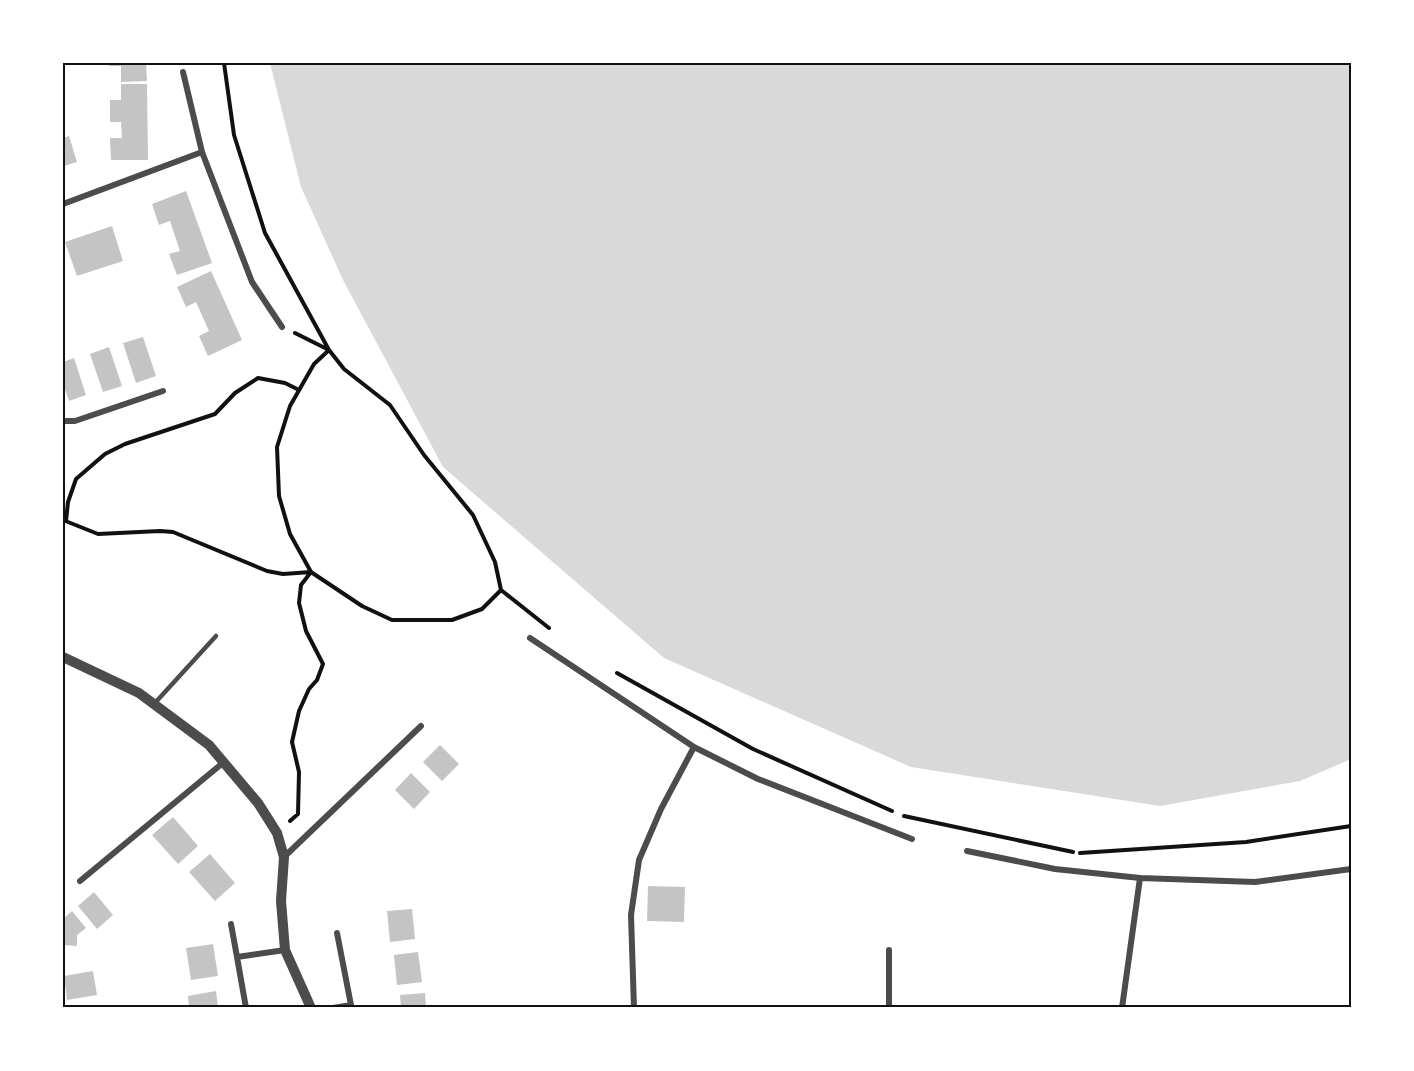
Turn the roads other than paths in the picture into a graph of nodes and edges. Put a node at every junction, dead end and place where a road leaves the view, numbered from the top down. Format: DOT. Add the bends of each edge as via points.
graph roads {
  1 [pos="183,72"];
  2 [pos="202,152"];
  3 [pos="63,204"];
  4 [pos="282,327"];
  5 [pos="163,391"];
  6 [pos="63,421"];
  7 [pos="216,636"];
  8 [pos="530,638"];
  9 [pos="63,657"];
  10 [pos="154,704"];
  11 [pos="421,726"];
  12 [pos="694,747"];
  13 [pos="224,762"];
  14 [pos="912,839"];
  15 [pos="967,851"];
  16 [pos="284,857"];
  17 [pos="1351,869"];
  18 [pos="1140,878"];
  19 [pos="80,881"];
  20 [pos="231,924"];
  21 [pos="337,933"];
  22 [pos="285,950"];
  23 [pos="889,950"];
  24 [pos="237,957"];
  25 [pos="352,1007"];
  26 [pos="246,1008"];
  27 [pos="311,1008"];
  28 [pos="333,1008"];
  29 [pos="634,1008"];
  30 [pos="889,1008"];
  31 [pos="1122,1008"];
  1 -- 2 [label="street"];
  2 -- 3 [label="street"];
  2 -- 4 [label="street" via="252,282"];
  5 -- 6 [label="street" via="75,421"];
  7 -- 10 [label="lane"];
  8 -- 12 [label="street"];
  9 -- 10 [label="street"];
  10 -- 13 [label="street" via="209,745"];
  11 -- 16 [label="street"];
  12 -- 14 [label="street" via="758,779"];
  12 -- 29 [label="street" via="639,860 631,915"];
  13 -- 16 [label="street" via="277,833"];
  13 -- 19 [label="street"];
  15 -- 18 [label="street" via="1055,869"];
  16 -- 22 [label="street" via="281,901"];
  17 -- 18 [label="street" via="1255,882"];
  18 -- 31 [label="street"];
  20 -- 24 [label="street"];
  21 -- 25 [label="street"];
  22 -- 24 [label="street"];
  22 -- 27 [label="street"];
  23 -- 30 [label="street"];
  24 -- 26 [label="street"];
  25 -- 28 [label="street"];
}
